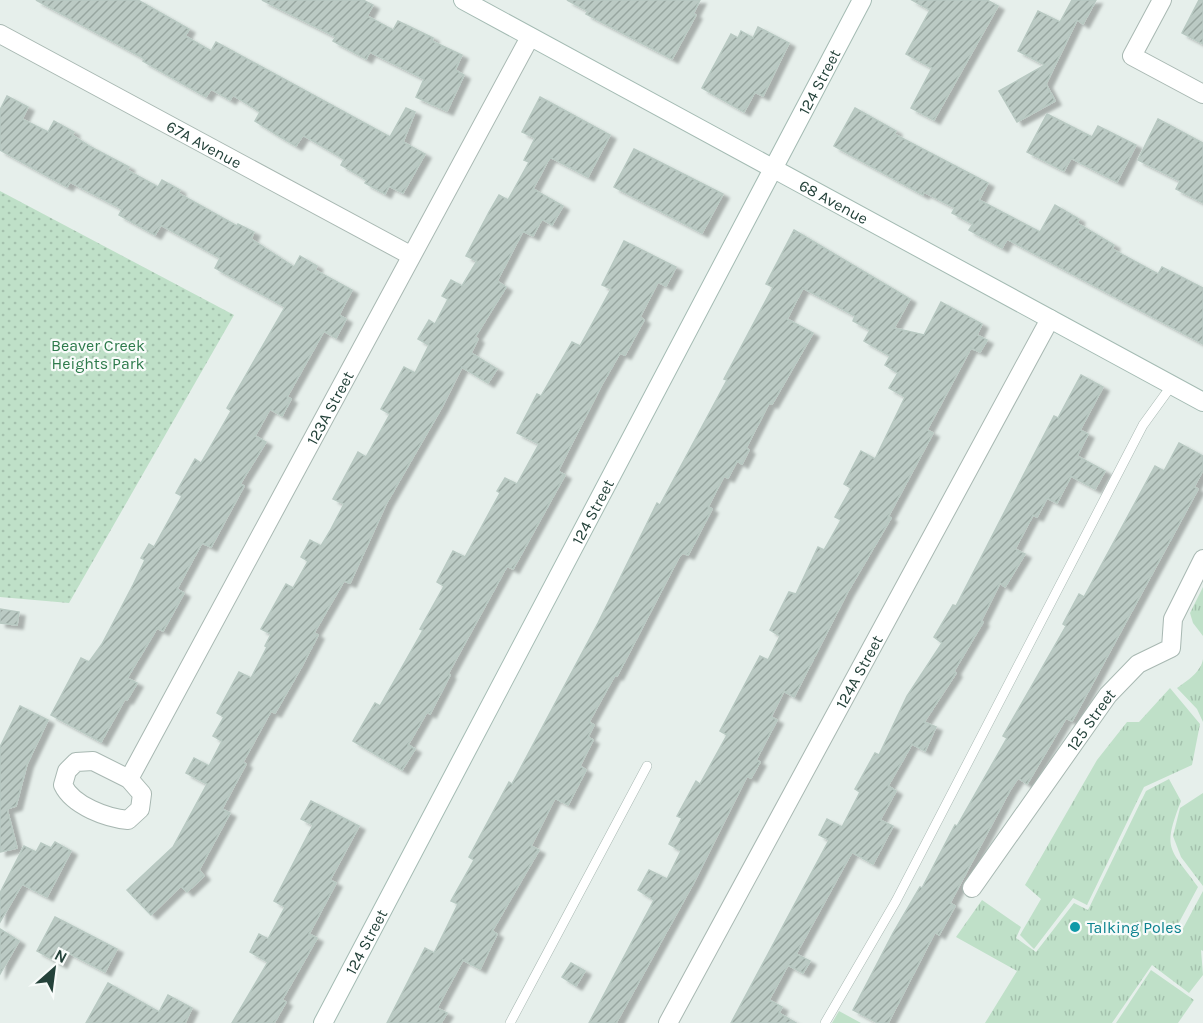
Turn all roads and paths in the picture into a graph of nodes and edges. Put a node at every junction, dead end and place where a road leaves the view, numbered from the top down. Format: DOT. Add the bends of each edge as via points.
graph roads {
  1 [pos="463,0"];
  2 [pos="862,0"];
  3 [pos="1162,0"];
  4 [pos="0,34"];
  5 [pos="530,37"];
  6 [pos="1203,94"];
  7 [pos="773,169"];
  8 [pos="410,255"];
  9 [pos="1050,319"];
  10 [pos="1172,385"];
  11 [pos="1203,402"];
  12 [pos="1203,559"];
  13 [pos="647,766"];
  14 [pos="129,779"];
  15 [pos="972,888"];
  16 [pos="323,1023"];
  17 [pos="510,1023"];
  18 [pos="668,1023"];
  19 [pos="825,1023"];
  1 -- 5 [label="street, 68 Avenue"];
  2 -- 7 [label="street, 124 Street"];
  3 -- 6 [label="street" via="1132,56"];
  4 -- 8 [label="street, 67A Avenue"];
  5 -- 7 [label="street, 68 Avenue"];
  5 -- 8 [label="street, 123A Street"];
  7 -- 9 [label="street, 68 Avenue"];
  7 -- 16 [label="street, 124 Street"];
  8 -- 14 [label="street, 123A Street"];
  9 -- 10 [label="street, 68 Avenue"];
  9 -- 18 [label="street, 124A Street"];
  10 -- 11 [label="street, 68 Avenue"];
  10 -- 19 [label="lane" via="1143,424 896,901"];
  12 -- 15 [label="street, 125 Street" via="1173,619 1171,648 1138,664 1108,695"];
  13 -- 17 [label="lane"];
}
